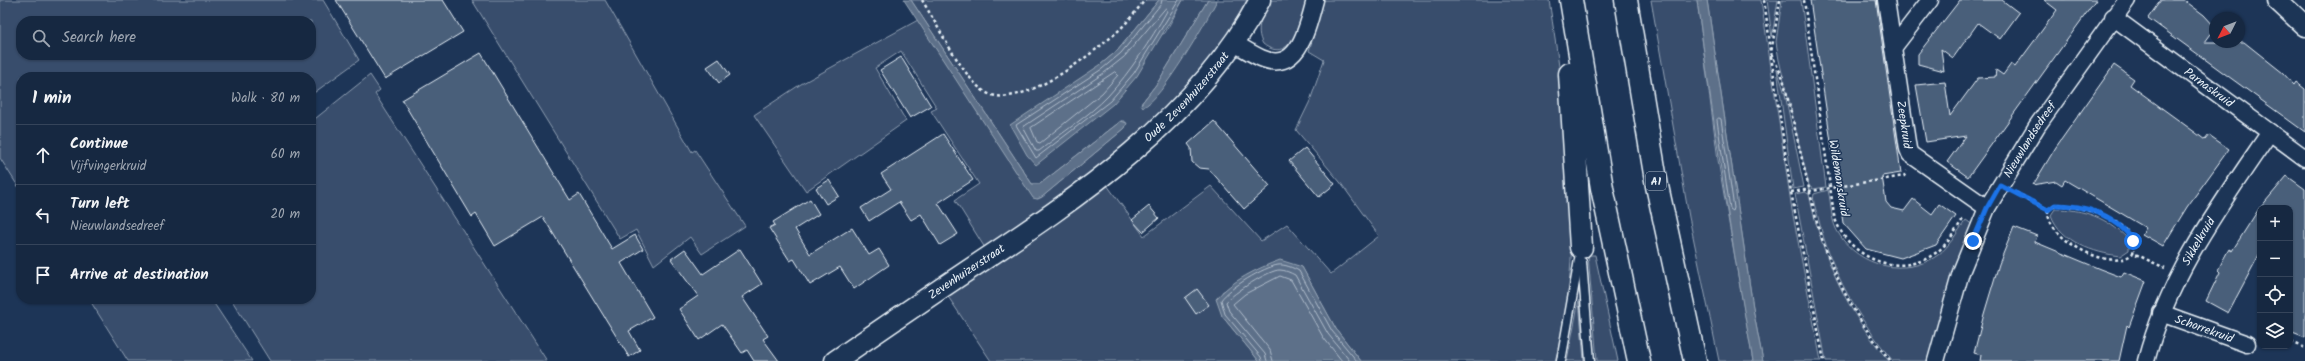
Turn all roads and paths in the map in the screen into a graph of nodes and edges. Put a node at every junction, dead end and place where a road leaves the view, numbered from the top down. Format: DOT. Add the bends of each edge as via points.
graph roads {
  1 [pos="922,0"];
  2 [pos="1145,0"];
  3 [pos="1260,0"];
  4 [pos="1315,0"];
  5 [pos="1626,0"];
  6 [pos="1764,0"];
  7 [pos="1780,0"];
  8 [pos="1804,0"];
  9 [pos="1886,0"];
  10 [pos="1930,0"];
  11 [pos="2127,0"];
  12 [pos="2277,0"];
  13 [pos="1572,6"];
  14 [pos="2113,18"];
  15 [pos="2305,26"];
  16 [pos="1234,43"];
  17 [pos="1893,48"];
  18 [pos="1771,52"];
  19 [pos="2270,132"];
  20 [pos="2305,158"];
  21 [pos="1918,160"];
  22 [pos="1097,181"];
  23 [pos="2000,185"];
  24 [pos="1831,187"];
  25 [pos="1809,190"];
  26 [pos="1791,192"];
  27 [pos="1982,204"];
  28 [pos="2048,210"];
  29 [pos="1581,247"];
  30 [pos="2133,253"];
  31 [pos="2180,276"];
  32 [pos="2161,312"];
  33 [pos="2293,343"];
  34 [pos="2247,344"];
  35 [pos="2305,348"];
  36 [pos="835,361"];
  37 [pos="1561,361"];
  38 [pos="1590,361"];
  39 [pos="1639,361"];
  40 [pos="1695,361"];
  41 [pos="1824,361"];
  42 [pos="1891,361"];
  43 [pos="1936,361"];
  44 [pos="2146,361"];
  1 -- 2 [label="path" via="970,77 984,92 995,97 1007,98 1023,94 1088,56 1118,31"];
  3 -- 16 [label="street, Oude Zevenhuizerstraat"];
  4 -- 16 [label="street" via="1303,41 1291,56 1268,60"];
  5 -- 40 [label="highway, A1" via="1657,186"];
  6 -- 18 [label="path"];
  7 -- 18 [label="path"];
  8 -- 24 [label="path, Wildemanskruid"];
  9 -- 17 [label="street, Zeepkruid"];
  10 -- 17 [label="street"];
  11 -- 14 [label="street, Nieuwlandsedreef"];
  12 -- 15 [label="street"];
  13 -- 29 [label="highway" via="1570,71"];
  13 -- 39 [label="highway" via="1602,188"];
  14 -- 19 [label="street, Parnaskruid"];
  14 -- 23 [label="street, Nieuwlandsedreef" via="2037,126"];
  16 -- 22 [label="street, Oude Zevenhuizerstraat" via="1166,119"];
  17 -- 21 [label="street, Zeepkruid" via="1908,149"];
  18 -- 25 [label="path" via="1783,78"];
  18 -- 26 [label="path"];
  19 -- 20 [label="street, Parnaskruid"];
  19 -- 31 [label="street, Sikkelkruid" via="2212,218"];
  21 -- 24 [label="path" via="1904,176"];
  21 -- 27 [label="street, Zeepkruid"];
  22 -- 36 [label="street, Zevenhuizerstraat" via="1043,221"];
  23 -- 27 [label="street, Nieuwlandsedreef"];
  23 -- 28 [label="path"];
  24 -- 25 [label="path"];
  24 -- 27 [label="path, Wildemanskruid" via="1837,224 1847,241 1867,257 1893,264 1912,263 1934,254"];
  25 -- 26 [label="path"];
  25 -- 42 [label="path" via="1826,249 1843,291 1865,328"];
  26 -- 41 [label="path"];
  27 -- 43 [label="street, Nieuwlandsedreef"];
  28 -- 30 [label="path" via="2049,220 2056,229 2081,250 2106,259 2120,260"];
  28 -- 30 [label="path" via="2055,205 2069,205 2083,207 2105,216 2130,236 2133,241"];
  29 -- 37 [label="lane"];
  29 -- 38 [label="lane"];
  30 -- 31 [label="path"];
  31 -- 32 [label="street, Sikkelkruid"];
  32 -- 34 [label="street, Schorrekruid"];
  32 -- 44 [label="street, Sikkelkruid"];
  33 -- 35 [label="path"];
}
